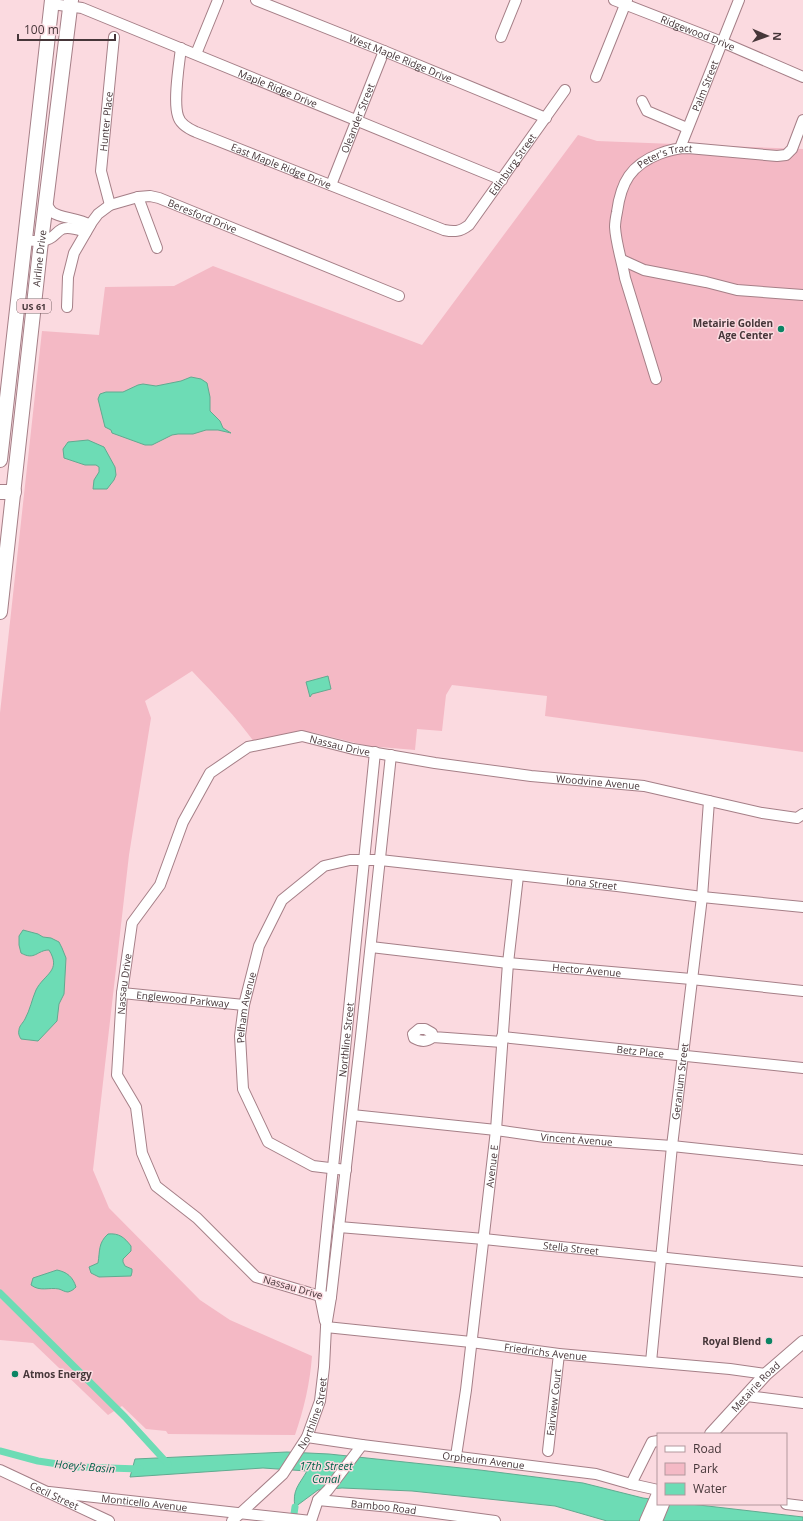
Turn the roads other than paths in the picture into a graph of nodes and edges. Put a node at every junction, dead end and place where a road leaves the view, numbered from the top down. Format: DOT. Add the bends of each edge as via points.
graph roads {
  1 [pos="218,0"];
  2 [pos="256,0"];
  3 [pos="516,0"];
  4 [pos="614,0"];
  5 [pos="739,0"];
  6 [pos="52,2"];
  7 [pos="626,2"];
  8 [pos="70,3"];
  9 [pos="114,37"];
  10 [pos="501,37"];
  11 [pos="722,42"];
  12 [pos="181,48"];
  13 [pos="384,51"];
  14 [pos="196,54"];
  15 [pos="803,76"];
  16 [pos="596,77"];
  17 [pos="565,90"];
  18 [pos="642,101"];
  19 [pos="546,118"];
  20 [pos="357,120"];
  21 [pos="803,120"];
  22 [pos="688,128"];
  23 [pos="680,148"];
  24 [pos="502,180"];
  25 [pos="331,185"];
  26 [pos="138,197"];
  27 [pos="46,204"];
  28 [pos="110,205"];
  29 [pos="88,229"];
  30 [pos="455,232"];
  31 [pos="24,240"];
  32 [pos="41,242"];
  33 [pos="157,248"];
  34 [pos="622,260"];
  35 [pos="803,295"];
  36 [pos="398,296"];
  37 [pos="67,307"];
  38 [pos="12,352"];
  39 [pos="29,354"];
  40 [pos="656,379"];
  41 [pos="0,460"];
  42 [pos="7,492"];
  43 [pos="0,612"];
  44 [pos="375,752"];
  45 [pos="391,755"];
  46 [pos="710,801"];
  47 [pos="801,817"];
  48 [pos="365,860"];
  49 [pos="380,860"];
  50 [pos="518,876"];
  51 [pos="702,897"];
  52 [pos="803,907"];
  53 [pos="371,947"];
  54 [pos="508,963"];
  55 [pos="691,979"];
  56 [pos="803,991"];
  57 [pos="122,993"];
  58 [pos="244,1005"];
  59 [pos="433,1037"];
  60 [pos="502,1040"];
  61 [pos="683,1057"];
  62 [pos="803,1068"];
  63 [pos="352,1115"];
  64 [pos="496,1130"];
  65 [pos="672,1146"];
  66 [pos="803,1160"];
  67 [pos="332,1168"];
  68 [pos="346,1170"];
  69 [pos="339,1227"];
  70 [pos="484,1239"];
  71 [pos="661,1258"];
  72 [pos="803,1272"];
  73 [pos="320,1296"];
  74 [pos="331,1297"];
  75 [pos="326,1327"];
  76 [pos="471,1342"];
  77 [pos="803,1342"];
  78 [pos="559,1354"];
  79 [pos="650,1362"];
  80 [pos="766,1374"];
  81 [pos="747,1396"];
  82 [pos="803,1403"];
  83 [pos="712,1433"];
  84 [pos="307,1437"];
  85 [pos="657,1441"];
  86 [pos="359,1449"];
  87 [pos="548,1451"];
  88 [pos="456,1456"];
  89 [pos="0,1470"];
  90 [pos="631,1484"];
  91 [pos="49,1492"];
  92 [pos="657,1495"];
  93 [pos="318,1500"];
  94 [pos="657,1500"];
  95 [pos="787,1504"];
  96 [pos="658,1505"];
  97 [pos="803,1506"];
  98 [pos="240,1513"];
  99 [pos="279,1519"];
  100 [pos="109,1521"];
  101 [pos="232,1521"];
  102 [pos="311,1521"];
  103 [pos="495,1521"];
  104 [pos="646,1521"];
  105 [pos="656,1521"];
  1 -- 14 [label="street"];
  2 -- 13 [label="street, West Maple Ridge Drive"];
  3 -- 10 [label="street"];
  4 -- 7 [label="street, Ridgewood Drive"];
  5 -- 11 [label="street, Palm Street"];
  6 -- 8 [label="street, Maple Ridge Drive"];
  6 -- 31 [label="highway, Airline Drive / US 61"];
  7 -- 11 [label="street, Ridgewood Drive"];
  7 -- 16 [label="street"];
  8 -- 12 [label="street, Maple Ridge Drive"];
  8 -- 27 [label="highway, Airline Drive / US 61"];
  9 -- 28 [label="street, Hunter Place" via="101,171"];
  11 -- 15 [label="street, Ridgewood Drive"];
  11 -- 22 [label="street, Palm Street"];
  12 -- 14 [label="street, Maple Ridge Drive"];
  12 -- 25 [label="street, East Maple Ridge Drive" via="176,101 178,117 185,126"];
  13 -- 19 [label="street, West Maple Ridge Drive"];
  13 -- 20 [label="street, Oleander Street"];
  14 -- 20 [label="street, Maple Ridge Drive"];
  17 -- 19 [label="street, Edinburg Street"];
  18 -- 22 [label="street" via="647,111"];
  19 -- 24 [label="street, Edinburg Street"];
  20 -- 24 [label="street, Maple Ridge Drive"];
  20 -- 25 [label="street, Oleander Street"];
  21 -- 23 [label="street, Peter's Tract" via="792,149 782,156"];
  22 -- 23 [label="street, Palm Street"];
  23 -- 34 [label="street, Peter's Tract" via="643,161 633,169 625,181 618,201 615,226"];
  24 -- 30 [label="street, Edinburg Street" via="469,225"];
  25 -- 30 [label="street, East Maple Ridge Drive" via="444,230"];
  26 -- 28 [label="street, Beresford Drive"];
  26 -- 33 [label="street"];
  26 -- 36 [label="street, Beresford Drive" via="159,198"];
  27 -- 29 [label="street" via="52,212 77,219"];
  27 -- 32 [label="highway, Airline Drive / US 61"];
  28 -- 29 [label="street, Beresford Drive" via="98,214"];
  29 -- 32 [label="street" via="61,229"];
  29 -- 37 [label="street, Beresford Drive" via="74,253 68,277"];
  31 -- 32 [label="street"];
  31 -- 38 [label="highway, Airline Drive / US 61"];
  32 -- 39 [label="highway, Airline Drive / US 61"];
  34 -- 35 [label="street" via="644,270 737,290"];
  34 -- 40 [label="street, Peter's Tract" via="624,278"];
  38 -- 39 [label="highway"];
  38 -- 41 [label="highway, Airline Drive / US 61"];
  39 -- 42 [label="highway, Airline Drive / US 61"];
  42 -- 43 [label="highway, Airline Drive / US 61"];
  44 -- 45 [label="street, Nassau Drive"];
  44 -- 48 [label="street, Northline Street"];
  44 -- 57 [label="street, Nassau Drive" via="302,736 248,747 210,773 183,822 160,885 132,924"];
  45 -- 46 [label="street, Woodvine Avenue" via="531,776 644,786"];
  45 -- 49 [label="street, Northline Street"];
  46 -- 47 [label="street, Woodvine Avenue"];
  46 -- 51 [label="street, Geranium Street"];
  48 -- 49 [label="street, Pelham Avenue"];
  48 -- 58 [label="street, Pelham Avenue" via="350,860 324,866 282,900 260,946"];
  48 -- 67 [label="street, Northline Street"];
  49 -- 50 [label="street, Iona Street"];
  49 -- 53 [label="street, Northline Street"];
  50 -- 51 [label="street, Iona Street"];
  50 -- 54 [label="street, Avenue E"];
  51 -- 52 [label="street, Iona Street"];
  51 -- 55 [label="street, Geranium Street"];
  53 -- 54 [label="street, Hector Avenue"];
  53 -- 63 [label="street, Northline Street"];
  54 -- 55 [label="street, Hector Avenue"];
  54 -- 60 [label="street, Avenue E"];
  55 -- 56 [label="street, Hector Avenue"];
  55 -- 61 [label="street, Geranium Street"];
  57 -- 58 [label="street, Englewood Parkway"];
  57 -- 73 [label="street, Nassau Drive" via="117,1075 136,1107 142,1153 156,1186 197,1218 256,1277"];
  58 -- 67 [label="street, Pelham Avenue" via="240,1036 243,1089 268,1142 313,1166"];
  59 -- 60 [label="street, Betz Place"];
  60 -- 61 [label="street, Betz Place"];
  60 -- 64 [label="street, Avenue E"];
  61 -- 62 [label="street, Betz Place"];
  61 -- 65 [label="street, Geranium Street"];
  63 -- 64 [label="street, Vincent Avenue"];
  63 -- 68 [label="street, Northline Street"];
  64 -- 65 [label="street, Vincent Avenue" via="544,1137"];
  64 -- 70 [label="street, Avenue E"];
  65 -- 66 [label="street, Vincent Avenue"];
  65 -- 71 [label="street, Geranium Street"];
  67 -- 68 [label="street, Pelham Avenue"];
  67 -- 73 [label="street, Northline Street"];
  68 -- 69 [label="street, Northline Street"];
  69 -- 70 [label="street, Stella Street"];
  69 -- 74 [label="street, Northline Street"];
  70 -- 71 [label="street, Stella Street"];
  70 -- 76 [label="street, Avenue E"];
  71 -- 72 [label="street, Stella Street"];
  71 -- 79 [label="street, Geranium Street"];
  73 -- 74 [label="street, Nassau Drive"];
  73 -- 75 [label="street, Northline Street"];
  74 -- 75 [label="street, Northline Street"];
  75 -- 76 [label="street, Friedrichs Avenue"];
  75 -- 84 [label="street, Northline Street" via="320,1401"];
  76 -- 78 [label="street, Friedrichs Avenue"];
  76 -- 88 [label="street, Avenue E"];
  77 -- 80 [label="main road, Metairie Road"];
  78 -- 79 [label="street, Friedrichs Avenue"];
  78 -- 87 [label="street, Fairview Court"];
  79 -- 80 [label="street, Friedrichs Avenue"];
  80 -- 81 [label="main road, Metairie Road"];
  81 -- 82 [label="street"];
  81 -- 83 [label="main road, Metairie Road"];
  84 -- 86 [label="street, Orpheum Avenue"];
  84 -- 98 [label="street, Northline Street" via="283,1474"];
  85 -- 90 [label="street" via="652,1442"];
  86 -- 88 [label="street, Orpheum Avenue"];
  86 -- 93 [label="street"];
  88 -- 90 [label="street, Orpheum Avenue" via="596,1474"];
  89 -- 91 [label="street, Cecil Street"];
  90 -- 92 [label="street, Orpheum Avenue"];
  91 -- 98 [label="street, Monticello Avenue"];
  91 -- 100 [label="street, Cecil Street"];
  93 -- 102 [label="street"];
  93 -- 103 [label="street, Bamboo Road"];
  94 -- 104 [label="main road"];
  95 -- 97 [label="street"];
  96 -- 105 [label="main road"];
  98 -- 99 [label="street, Monticello Avenue"];
  98 -- 101 [label="street"];
  99 -- 102 [label="street, Monticello Avenue"];
}
